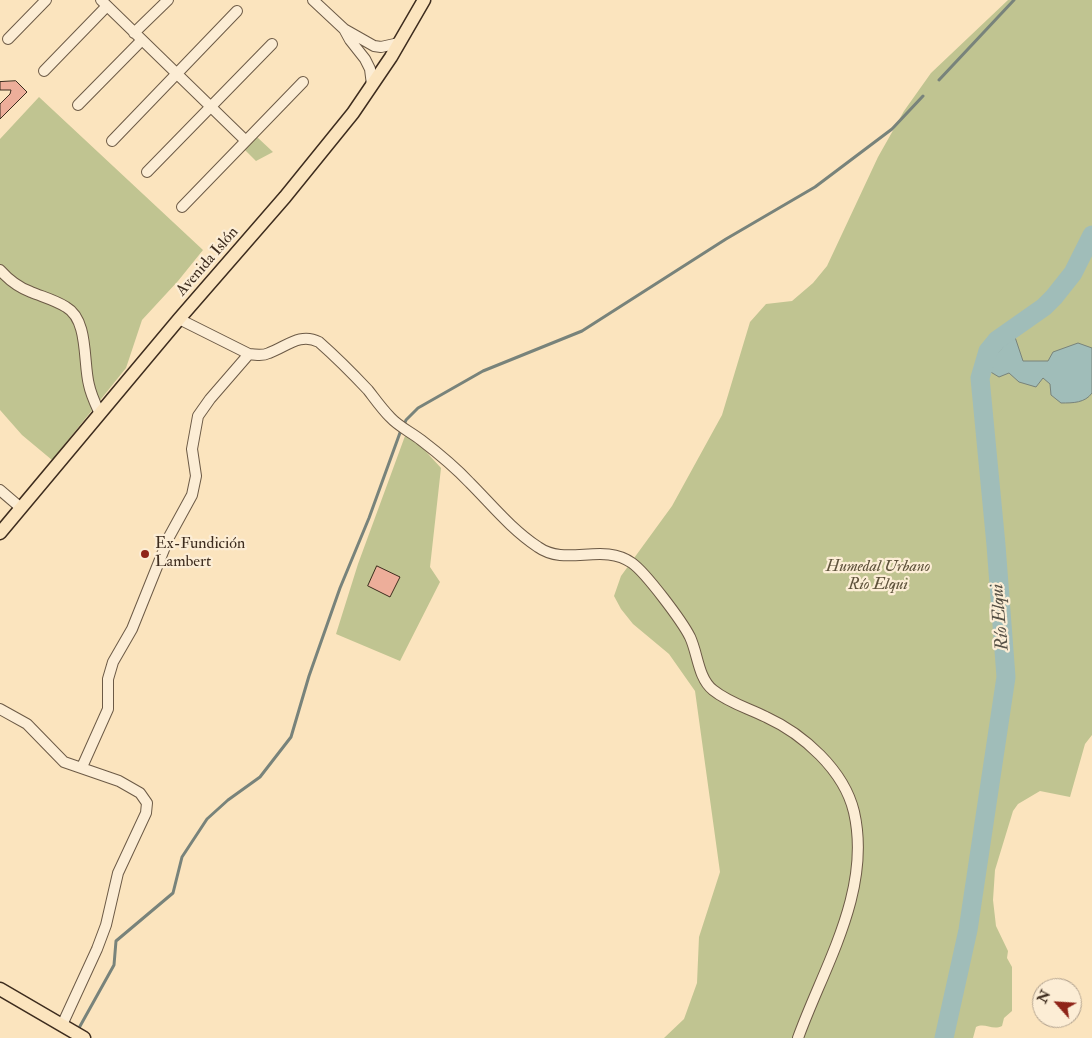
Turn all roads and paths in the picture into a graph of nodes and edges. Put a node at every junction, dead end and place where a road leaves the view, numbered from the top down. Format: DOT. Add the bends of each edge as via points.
graph roads {
  1 [pos="46,0"];
  2 [pos="166,0"];
  3 [pos="313,0"];
  4 [pos="424,0"];
  5 [pos="104,3"];
  6 [pos="237,11"];
  7 [pos="344,30"];
  8 [pos="138,36"];
  9 [pos="8,39"];
  10 [pos="399,43"];
  11 [pos="272,44"];
  12 [pos="44,71"];
  13 [pos="177,74"];
  14 [pos="303,82"];
  15 [pos="372,85"];
  16 [pos="78,105"];
  17 [pos="210,107"];
  18 [pos="112,141"];
  19 [pos="246,141"];
  20 [pos="147,172"];
  21 [pos="182,207"];
  22 [pos="0,270"];
  23 [pos="179,319"];
  24 [pos="249,354"];
  25 [pos="100,414"];
  26 [pos="0,490"];
  27 [pos="21,508"];
  28 [pos="0,533"];
  29 [pos="0,708"];
  30 [pos="82,767"];
  31 [pos="0,989"];
  32 [pos="62,1025"];
  33 [pos="84,1038"];
  34 [pos="798,1038"];
  1 -- 9 [label="street"];
  2 -- 8 [label="street"];
  3 -- 7 [label="street"];
  4 -- 10 [label="main road, Avenida Islón"];
  5 -- 8 [label="street"];
  5 -- 12 [label="street"];
  6 -- 13 [label="street"];
  7 -- 10 [label="street" via="374,46"];
  7 -- 15 [label="street" via="365,58"];
  8 -- 13 [label="street"];
  8 -- 16 [label="street"];
  10 -- 15 [label="main road, Avenida Islón"];
  11 -- 17 [label="street"];
  13 -- 17 [label="street"];
  13 -- 18 [label="street"];
  14 -- 19 [label="street"];
  15 -- 23 [label="main road, Avenida Islón" via="285,198"];
  17 -- 19 [label="street"];
  17 -- 20 [label="street"];
  19 -- 21 [label="street"];
  22 -- 25 [label="street" via="29,292 68,308 79,323 89,386"];
  23 -- 24 [label="street"];
  23 -- 25 [label="main road, Avenida Islón"];
  24 -- 30 [label="street" via="198,416 192,449 196,476 192,495 169,537 132,629 113,662 108,679 108,708"];
  24 -- 34 [label="street" via="269,353 301,338 315,340 344,366 388,416 448,462 514,528 543,551 562,556 613,554 632,563 681,622 710,688 786,728 823,758 851,800 857,834 857,859 840,937"];
  25 -- 27 [label="main road, Avenida Islón"];
  26 -- 27 [label="street"];
  27 -- 28 [label="main road, Avenida Islón"];
  29 -- 30 [label="street" via="27,724 64,762"];
  30 -- 32 [label="street" via="140,793 145,797 147,807 118,873 100,941"];
  31 -- 32 [label="main road"];
  32 -- 33 [label="main road"];
}
